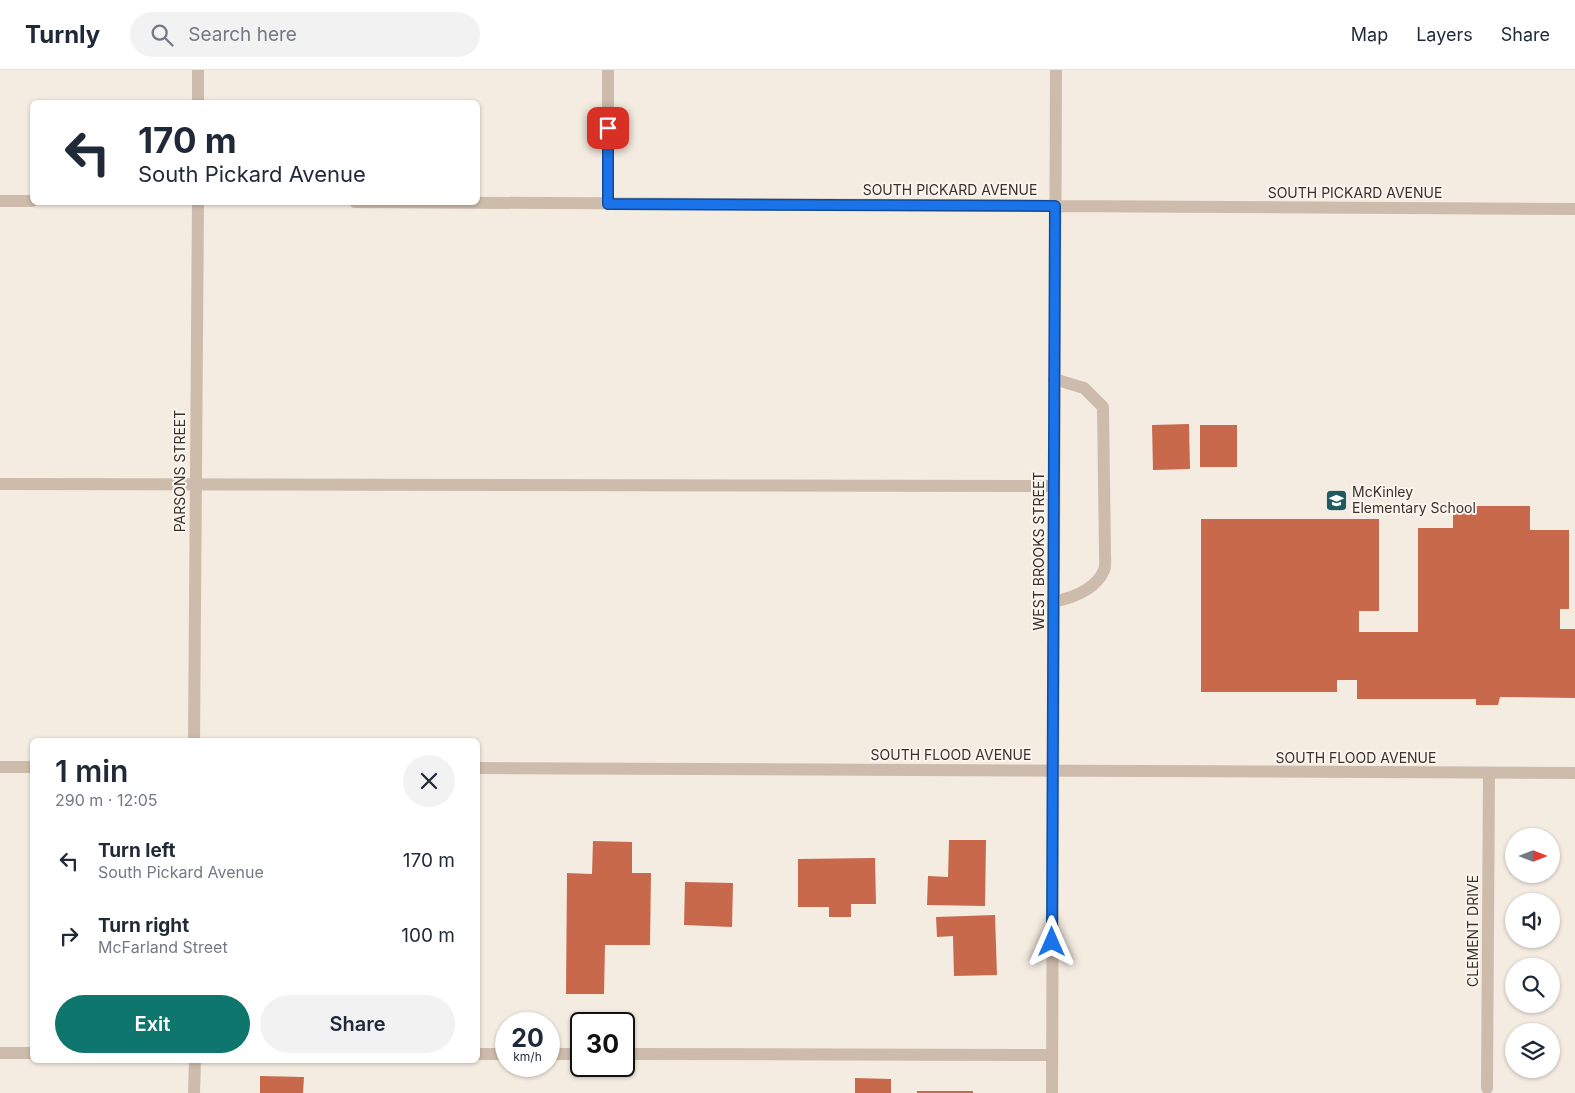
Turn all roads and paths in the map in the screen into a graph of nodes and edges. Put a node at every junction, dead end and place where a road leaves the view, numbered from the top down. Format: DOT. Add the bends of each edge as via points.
graph roads {
  1 [pos="198,70"];
  2 [pos="608,70"];
  3 [pos="1056,70"];
  4 [pos="198,100"];
  5 [pos="0,201"];
  6 [pos="30,201"];
  7 [pos="480,203"];
  8 [pos="608,204"];
  9 [pos="198,205"];
  10 [pos="1055,206"];
  11 [pos="1575,209"];
  12 [pos="1054,379"];
  13 [pos="0,484"];
  14 [pos="195,484"];
  15 [pos="1054,486"];
  16 [pos="1053,602"];
  17 [pos="194,738"];
  18 [pos="0,767"];
  19 [pos="30,767"];
  20 [pos="480,768"];
  21 [pos="1053,771"];
  22 [pos="1489,773"];
  23 [pos="1575,774"];
  24 [pos="0,1053"];
  25 [pos="30,1053"];
  26 [pos="480,1054"];
  27 [pos="495,1054"];
  28 [pos="635,1054"];
  29 [pos="1052,1055"];
  30 [pos="194,1063"];
  31 [pos="1487,1088"];
  32 [pos="194,1093"];
  33 [pos="1052,1093"];
  1 -- 4 [label="street"];
  2 -- 8 [label="street"];
  3 -- 10 [label="street, WEST BROOKS STREET"];
  5 -- 6 [label="street"];
  7 -- 8 [label="street, SOUTH PICKARD AVENUE"];
  8 -- 10 [label="street, SOUTH PICKARD AVENUE"];
  9 -- 14 [label="street, PARSONS STREET"];
  10 -- 11 [label="street, SOUTH PICKARD AVENUE"];
  10 -- 12 [label="street, WEST BROOKS STREET"];
  12 -- 15 [label="street, WEST BROOKS STREET"];
  12 -- 16 [label="street" via="1084,388 1104,407 1105,554 1104,570 1092,585 1073,598"];
  13 -- 14 [label="street"];
  14 -- 15 [label="street"];
  14 -- 17 [label="street, PARSONS STREET"];
  15 -- 16 [label="street, WEST BROOKS STREET"];
  16 -- 21 [label="street, WEST BROOKS STREET"];
  18 -- 19 [label="street"];
  20 -- 21 [label="street, SOUTH FLOOD AVENUE"];
  21 -- 22 [label="street, SOUTH FLOOD AVENUE"];
  21 -- 29 [label="street, WEST BROOKS STREET"];
  22 -- 23 [label="street, SOUTH FLOOD AVENUE"];
  22 -- 31 [label="street, CLEMENT DRIVE"];
  24 -- 25 [label="street"];
  26 -- 27 [label="street"];
  28 -- 29 [label="street"];
  29 -- 33 [label="street, WEST BROOKS STREET"];
  30 -- 32 [label="street"];
}
